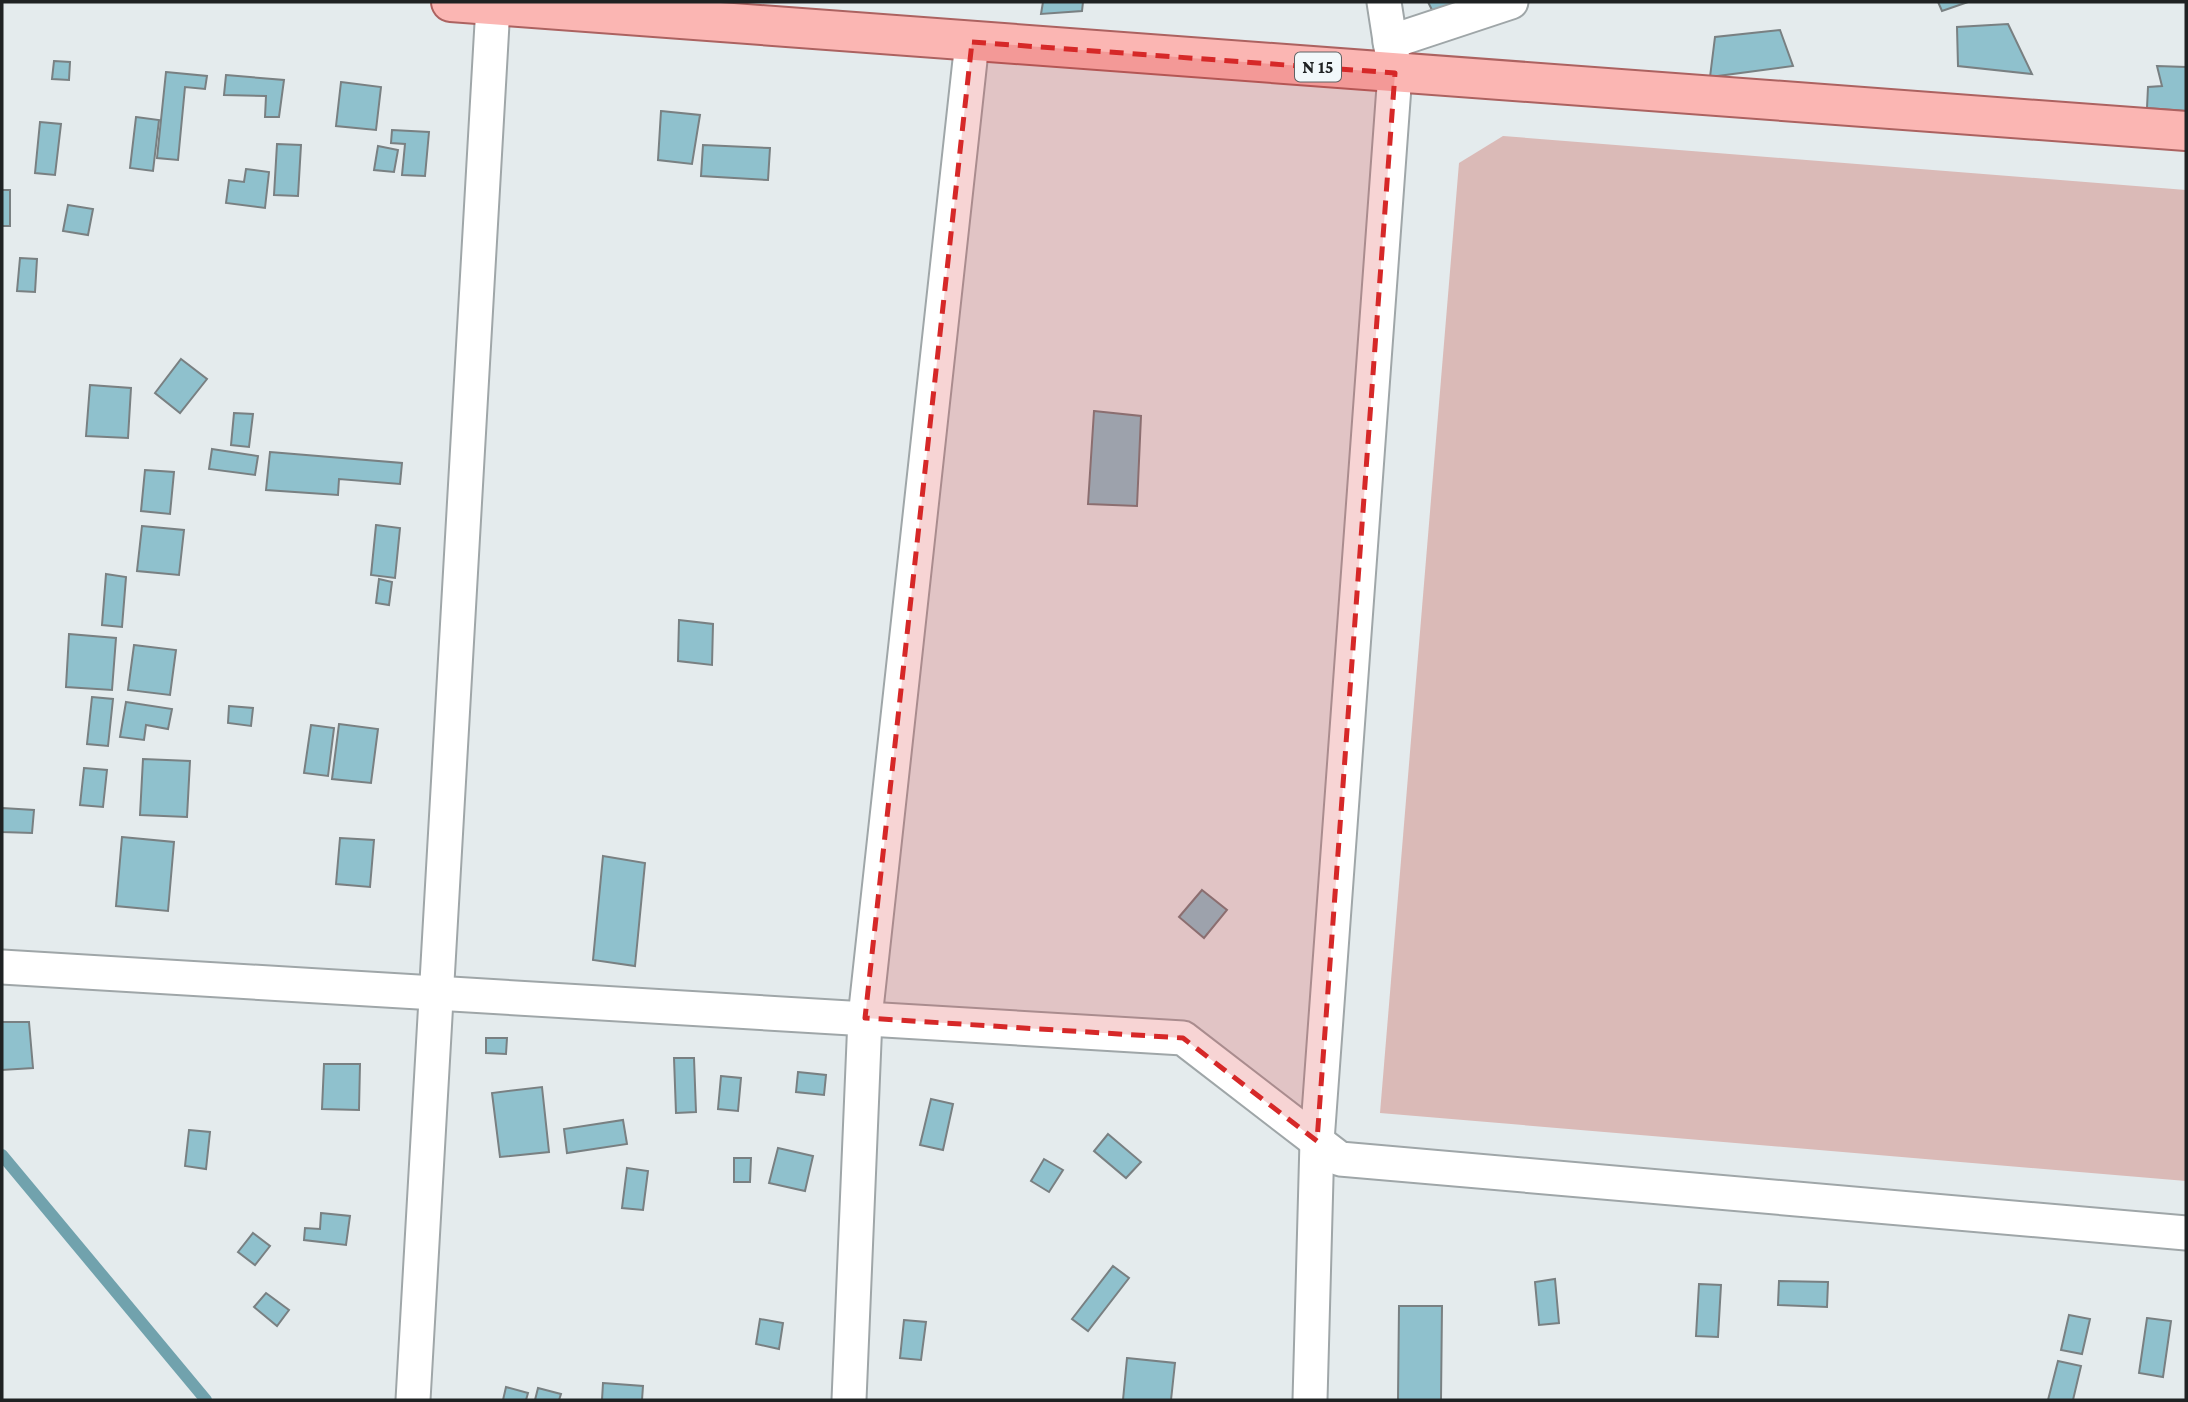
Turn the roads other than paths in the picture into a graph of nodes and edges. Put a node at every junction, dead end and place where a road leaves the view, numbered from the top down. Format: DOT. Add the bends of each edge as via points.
graph roads {
  1 [pos="451,2"];
  2 [pos="1384,2"];
  3 [pos="1511,2"];
  4 [pos="493,6"];
  5 [pos="972,42"];
  6 [pos="1393,57"];
  7 [pos="2186,131"];
  8 [pos="2,967"];
  9 [pos="437,993"];
  10 [pos="864,1018"];
  11 [pos="1317,1141"];
  12 [pos="2186,1233"];
  13 [pos="413,1400"];
  14 [pos="849,1400"];
  15 [pos="1311,1400"];
  1 -- 4 [label="main road, N 15"];
  2 -- 6 [label="street"];
  3 -- 6 [label="street"];
  4 -- 5 [label="main road, N 15"];
  4 -- 9 [label="street"];
  5 -- 6 [label="main road, N 15"];
  5 -- 10 [label="street"];
  6 -- 7 [label="main road, N 15"];
  6 -- 11 [label="street"];
  8 -- 9 [label="street"];
  9 -- 10 [label="street"];
  9 -- 13 [label="street"];
  10 -- 11 [label="street" via="1183,1038"];
  10 -- 14 [label="street"];
  11 -- 12 [label="street" via="1340,1159"];
  11 -- 15 [label="street"];
}
